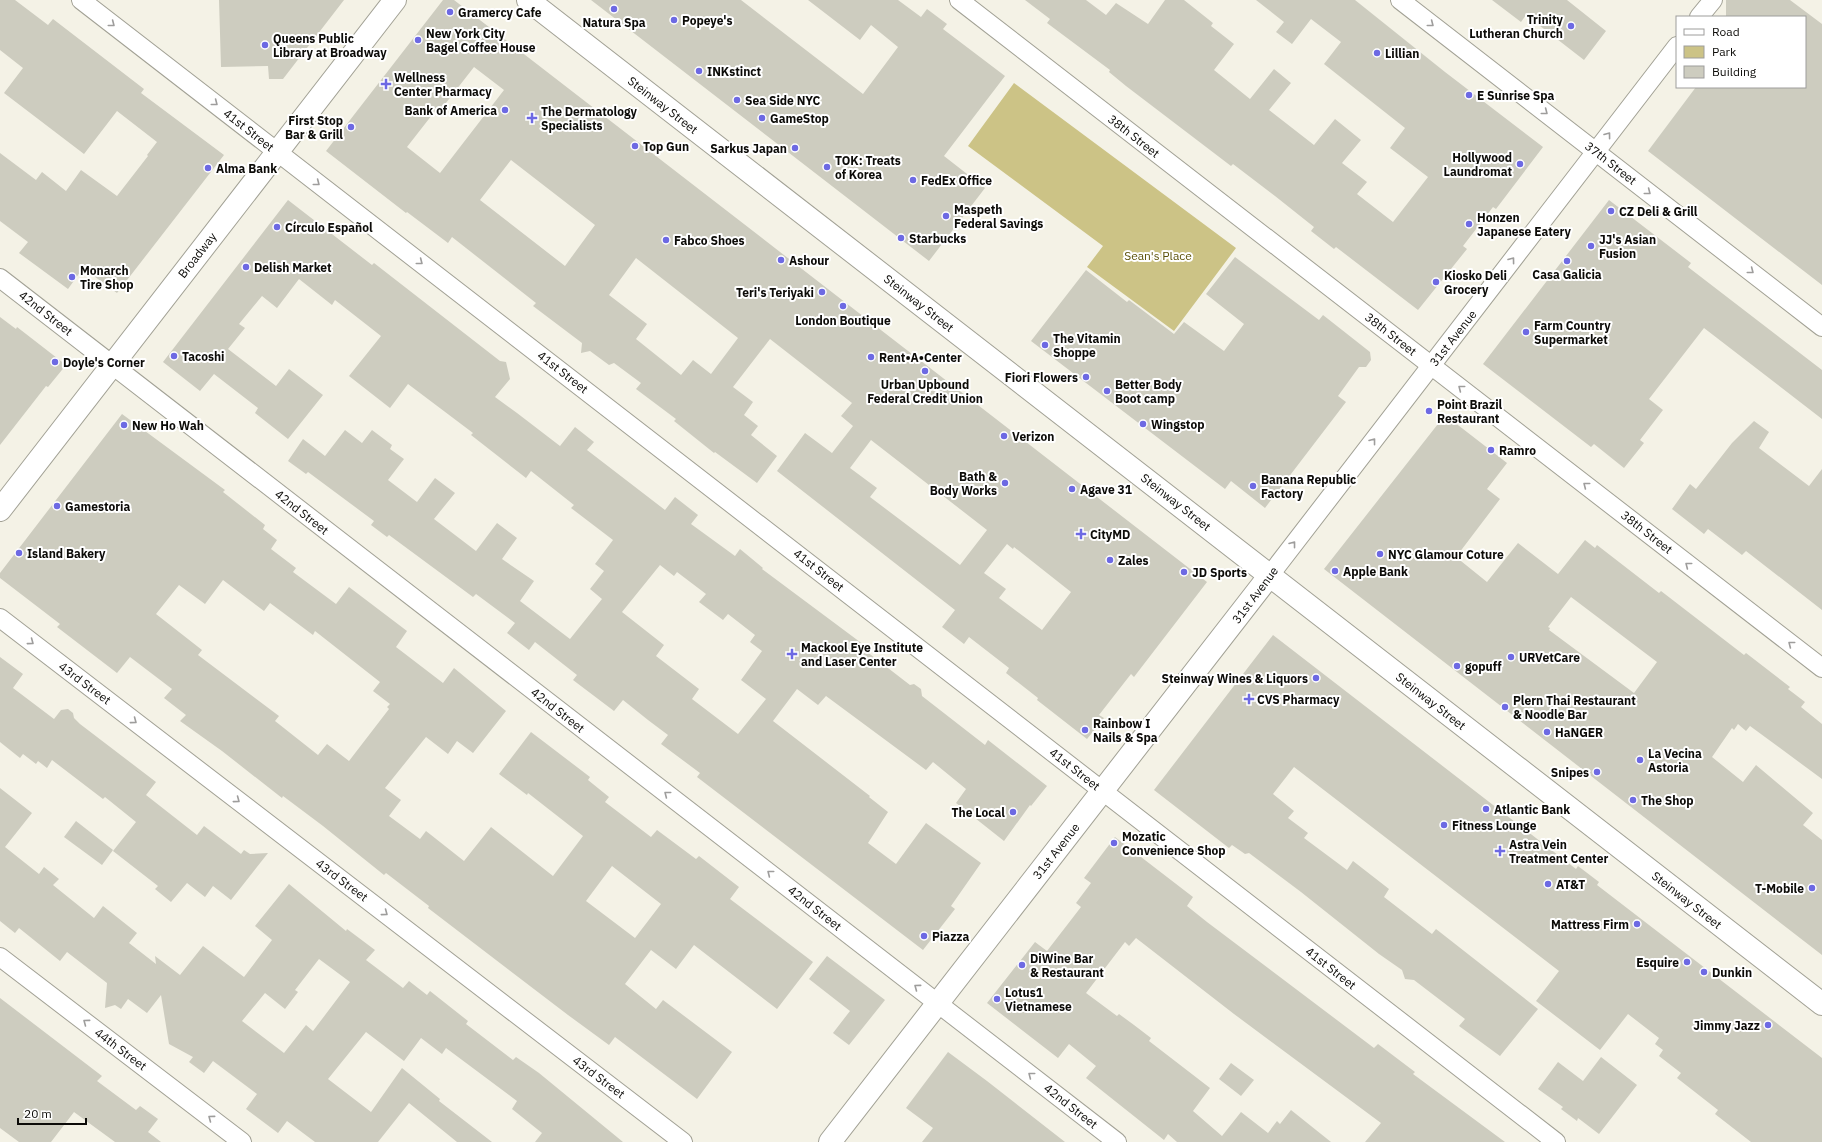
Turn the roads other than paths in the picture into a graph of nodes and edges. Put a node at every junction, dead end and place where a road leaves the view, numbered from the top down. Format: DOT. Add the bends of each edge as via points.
graph roads {
  1 [pos="81,0"];
  2 [pos="395,0"];
  3 [pos="528,0"];
  4 [pos="959,0"];
  5 [pos="1400,0"];
  6 [pos="1712,0"];
  7 [pos="1700,16"];
  8 [pos="1676,47"];
  9 [pos="1595,151"];
  10 [pos="277,152"];
  11 [pos="0,278"];
  12 [pos="1822,327"];
  13 [pos="112,364"];
  14 [pos="1432,366"];
  15 [pos="0,510"];
  16 [pos="1270,575"];
  17 [pos="0,618"];
  18 [pos="1822,668"];
  19 [pos="1103,790"];
  20 [pos="0,957"];
  21 [pos="938,1003"];
  22 [pos="1822,1004"];
  23 [pos="242,1142"];
  24 [pos="683,1142"];
  25 [pos="830,1142"];
  26 [pos="1117,1142"];
  27 [pos="1556,1142"];
  1 -- 10 [label="street, 41st Street, one-way"];
  2 -- 10 [label="street, Broadway"];
  3 -- 16 [label="street, Steinway Street"];
  4 -- 14 [label="street, 38th Street"];
  5 -- 9 [label="street, 37th Street, one-way"];
  6 -- 7 [label="street"];
  9 -- 8 [label="street, 31st Avenue, one-way"];
  9 -- 12 [label="street, 37th Street, one-way"];
  14 -- 9 [label="street, 31st Avenue, one-way"];
  10 -- 13 [label="street, Broadway"];
  10 -- 19 [label="street, 41st Street, one-way"];
  11 -- 13 [label="street, 42nd Street"];
  13 -- 15 [label="street, Broadway"];
  21 -- 13 [label="street, 42nd Street, one-way"];
  16 -- 14 [label="street, 31st Avenue, one-way"];
  18 -- 14 [label="street, 38th Street, one-way"];
  16 -- 19 [label="street, 31st Avenue"];
  16 -- 22 [label="street, Steinway Street"];
  17 -- 24 [label="street, 43rd Street, one-way"];
  19 -- 21 [label="street, 31st Avenue"];
  19 -- 27 [label="street, 41st Street"];
  23 -- 20 [label="street, 44th Street, one-way"];
  21 -- 25 [label="street, 31st Avenue"];
  26 -- 21 [label="street, 42nd Street, one-way"];
}
